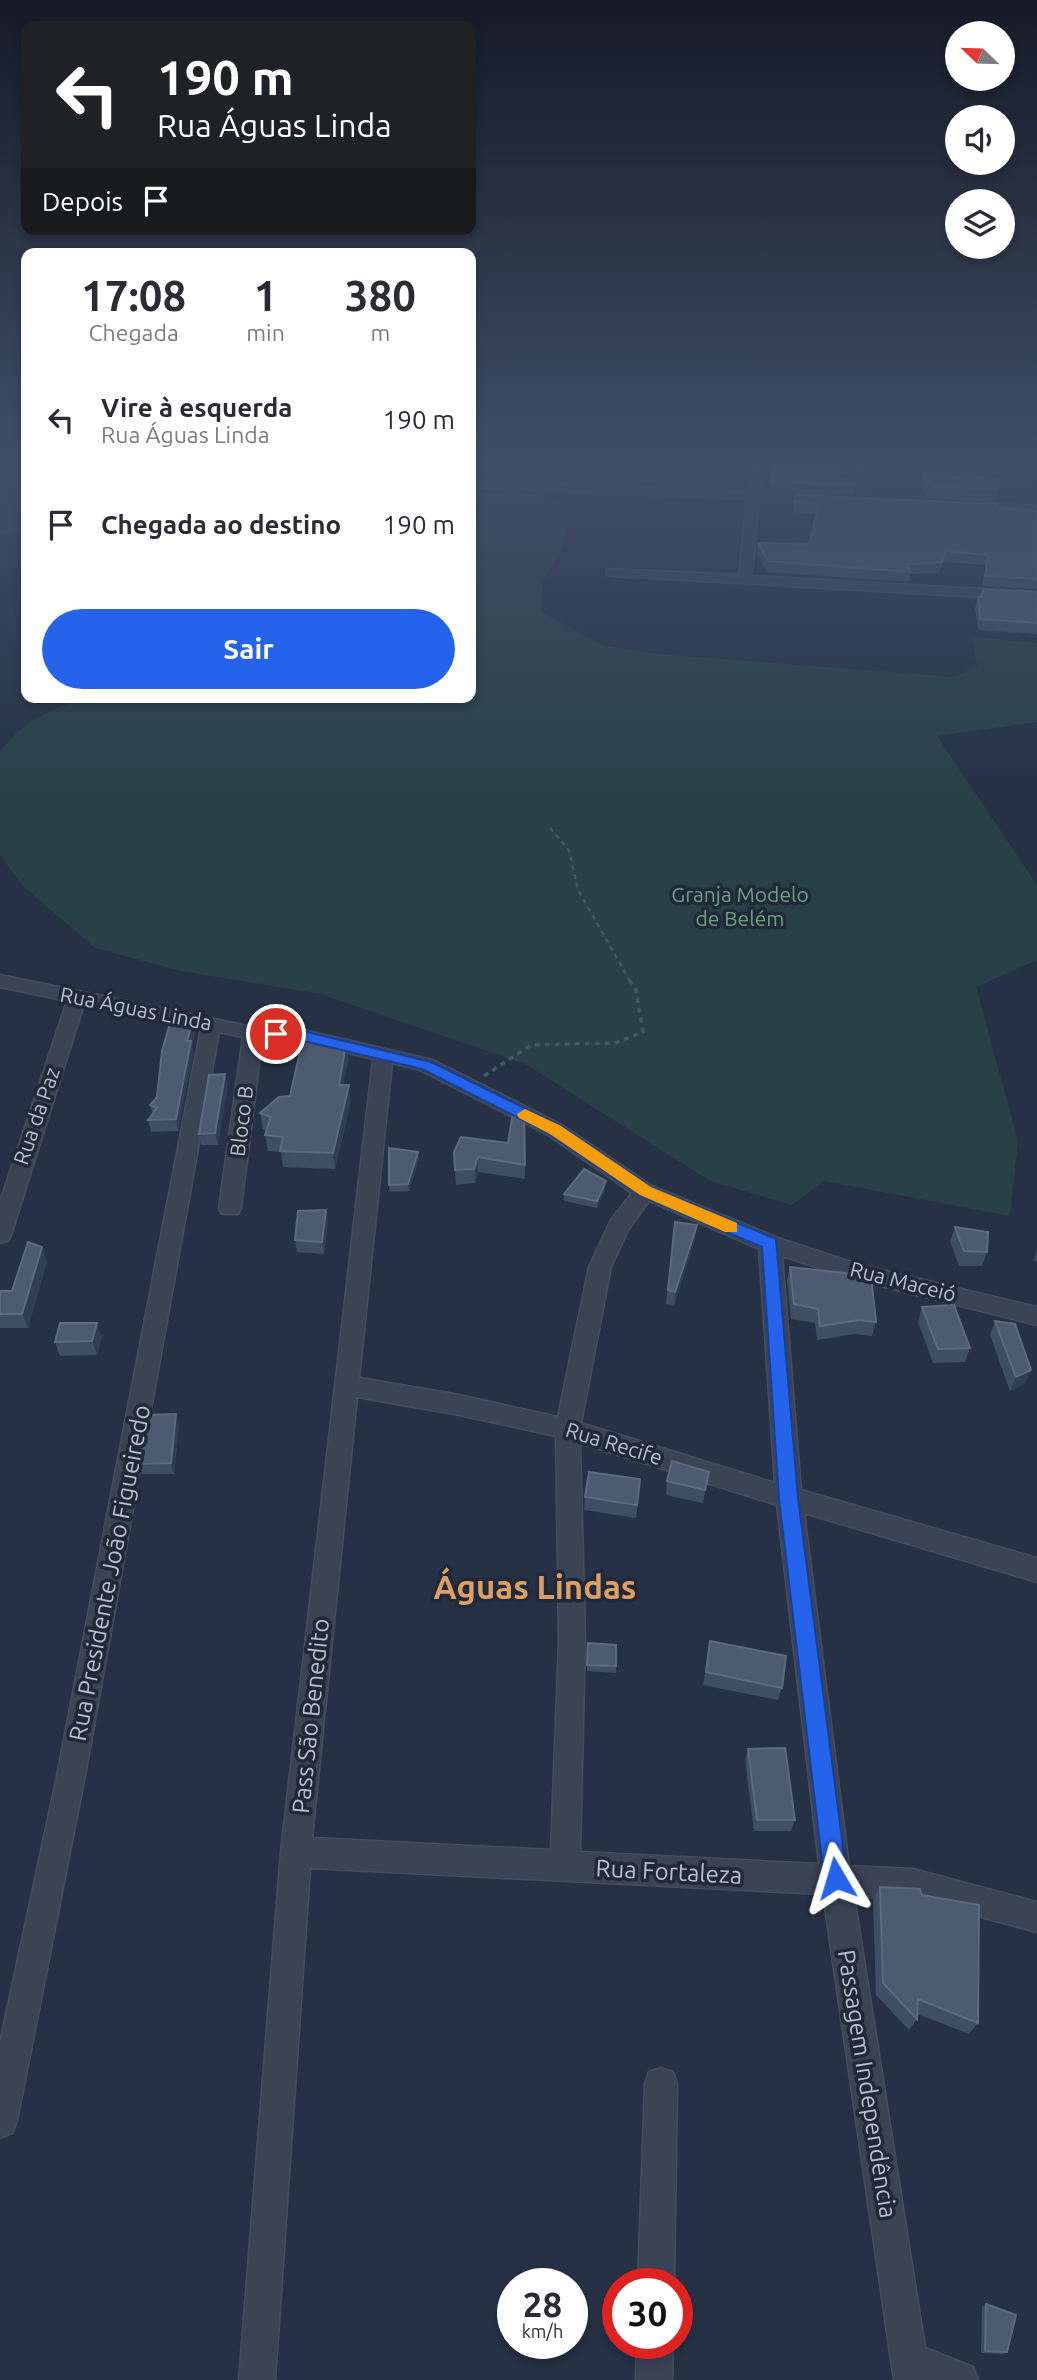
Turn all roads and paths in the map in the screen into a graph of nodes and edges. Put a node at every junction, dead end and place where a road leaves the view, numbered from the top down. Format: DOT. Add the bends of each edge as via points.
graph roads {
  1 [pos="680,575"];
  2 [pos="745,578"];
  3 [pos="1037,596"];
  4 [pos="550,828"];
  5 [pos="0,981"];
  6 [pos="77,998"];
  7 [pos="211,1023"];
  8 [pos="253,1033"];
  9 [pos="383,1054"];
  10 [pos="471,1085"];
  11 [pos="9,1169"];
  12 [pos="645,1191"];
  13 [pos="230,1208"];
  14 [pos="0,1236"];
  15 [pos="770,1244"];
  16 [pos="1037,1316"];
  17 [pos="347,1386"];
  18 [pos="568,1429"];
  19 [pos="789,1498"];
  20 [pos="1037,1570"];
  21 [pos="296,1852"];
  22 [pos="565,1867"];
  23 [pos="836,1878"];
  24 [pos="1037,1917"];
  25 [pos="661,2084"];
  26 [pos="0,2121"];
  27 [pos="656,2268"];
  28 [pos="655,2359"];
  29 [pos="911,2370"];
  30 [pos="257,2380"];
  31 [pos="654,2380"];
  32 [pos="960,2380"];
  1 -- 2 [label="street"];
  2 -- 3 [label="street"];
  4 -- 10 [label="path" via="569,850 578,890 636,990 643,1032 615,1043 531,1045"];
  5 -- 6 [label="street, Rua Águas Linda"];
  6 -- 7 [label="street, Rua Águas Linda"];
  6 -- 11 [label="street, Rua da Paz"];
  7 -- 8 [label="street, Rua Águas Linda"];
  7 -- 26 [label="street, Rua Presidente João Figueiredo" via="73,1767"];
  8 -- 9 [label="street, Rua Águas Linda" via="299,1035"];
  8 -- 13 [label="street, Bloco B"];
  9 -- 10 [label="street, Rua Águas Linda" via="426,1065"];
  9 -- 17 [label="street, Pass São Benedito"];
  10 -- 12 [label="street, Rua Águas Linda" via="555,1130"];
  11 -- 14 [label="street, Rua da Paz"];
  12 -- 15 [label="street, Rua Águas Linda"];
  12 -- 18 [label="street" via="619,1226 600,1267"];
  15 -- 16 [label="street, Rua Maceió" via="857,1272"];
  15 -- 19 [label="street, Passagem Independência"];
  17 -- 18 [label="street, Rua Recife"];
  17 -- 21 [label="street, Pass São Benedito"];
  18 -- 19 [label="street, Rua Recife"];
  18 -- 22 [label="street" via="572,1641"];
  19 -- 20 [label="street, Rua Recife"];
  19 -- 23 [label="street, Passagem Independência"];
  21 -- 22 [label="street, Rua Fortaleza"];
  21 -- 30 [label="street, Pass São Benedito"];
  22 -- 23 [label="street, Rua Fortaleza"];
  23 -- 24 [label="street, Rua Fortaleza" via="913,1884"];
  23 -- 29 [label="street, Passagem Independência"];
  25 -- 27 [label="street"];
  28 -- 31 [label="street"];
  29 -- 32 [label="street"];
}
